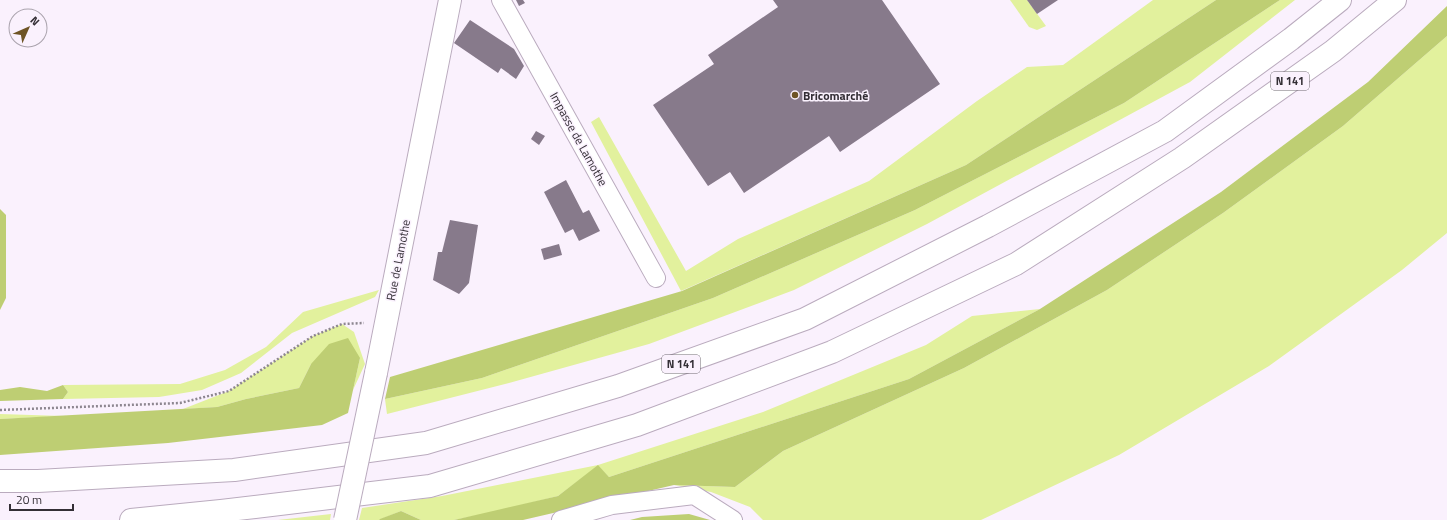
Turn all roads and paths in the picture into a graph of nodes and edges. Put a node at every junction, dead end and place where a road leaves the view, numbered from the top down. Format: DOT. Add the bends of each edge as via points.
graph roads {
  1 [pos="450,0"];
  2 [pos="501,0"];
  3 [pos="1340,0"];
  4 [pos="1395,0"];
  5 [pos="656,278"];
  6 [pos="386,321"];
  7 [pos="0,410"];
  8 [pos="0,481"];
  9 [pos="131,520"];
  10 [pos="345,520"];
  11 [pos="561,520"];
  12 [pos="733,520"];
  1 -- 6 [label="main road, Rue de Lamothe"];
  2 -- 5 [label="street, Impasse de Lamothe"];
  3 -- 8 [label="main road, N 141" via="1165,131 805,319 618,386 426,443 234,470"];
  4 -- 9 [label="main road, N 141" via="1333,51 1182,158 1016,264 832,352 637,425 430,486"];
  6 -- 7 [label="path" via="342,324 313,336 229,391 180,403"];
  6 -- 10 [label="main road, Rue de Lamothe, bridge"];
  11 -- 12 [label="street" via="612,505 694,495"];
}
